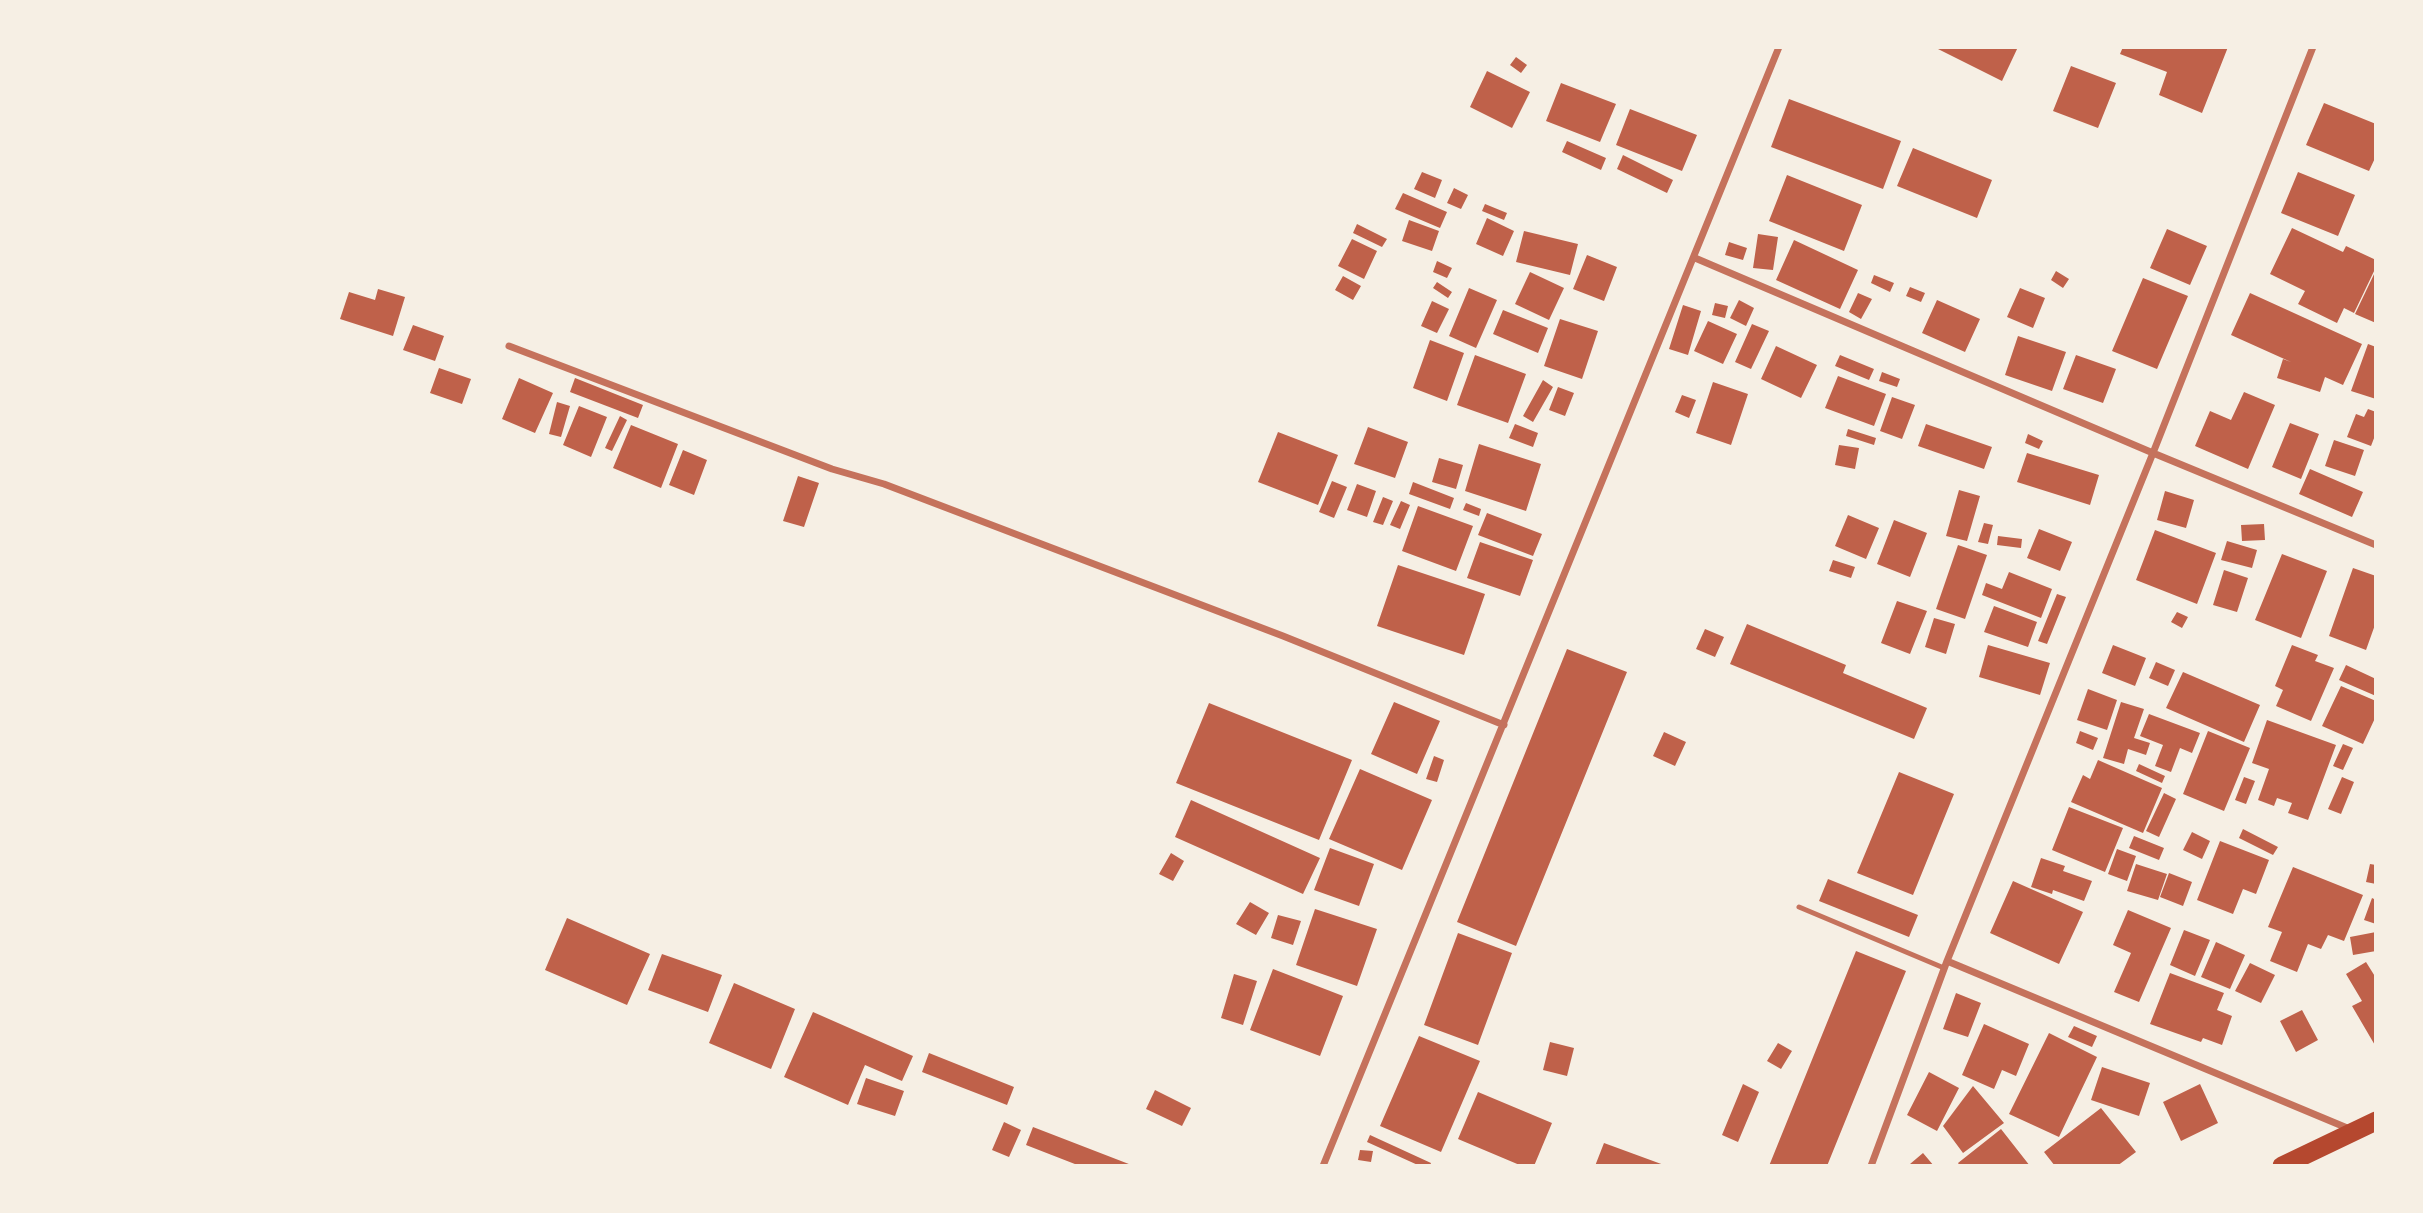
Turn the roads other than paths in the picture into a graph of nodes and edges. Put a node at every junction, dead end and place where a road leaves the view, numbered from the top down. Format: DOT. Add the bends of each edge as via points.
graph roads {
  1 [pos="1779,47"];
  2 [pos="2312,47"];
  3 [pos="1695,258"];
  4 [pos="509,346"];
  5 [pos="2153,453"];
  6 [pos="2376,545"];
  7 [pos="1504,725"];
  8 [pos="1799,907"];
  9 [pos="1946,965"];
  10 [pos="2365,1129"];
  11 [pos="1323,1166"];
  12 [pos="1871,1166"];
  13 [pos="2282,1166"];
  1 -- 3 [label="street"];
  2 -- 5 [label="street"];
  3 -- 5 [label="street"];
  3 -- 7 [label="street"];
  4 -- 7 [label="street" via="832,469 884,484"];
  5 -- 6 [label="street"];
  5 -- 9 [label="street"];
  7 -- 11 [label="street"];
  8 -- 9 [label="lane"];
  9 -- 10 [label="street"];
  9 -- 12 [label="street"];
  10 -- 13 [label="highway"];
}
